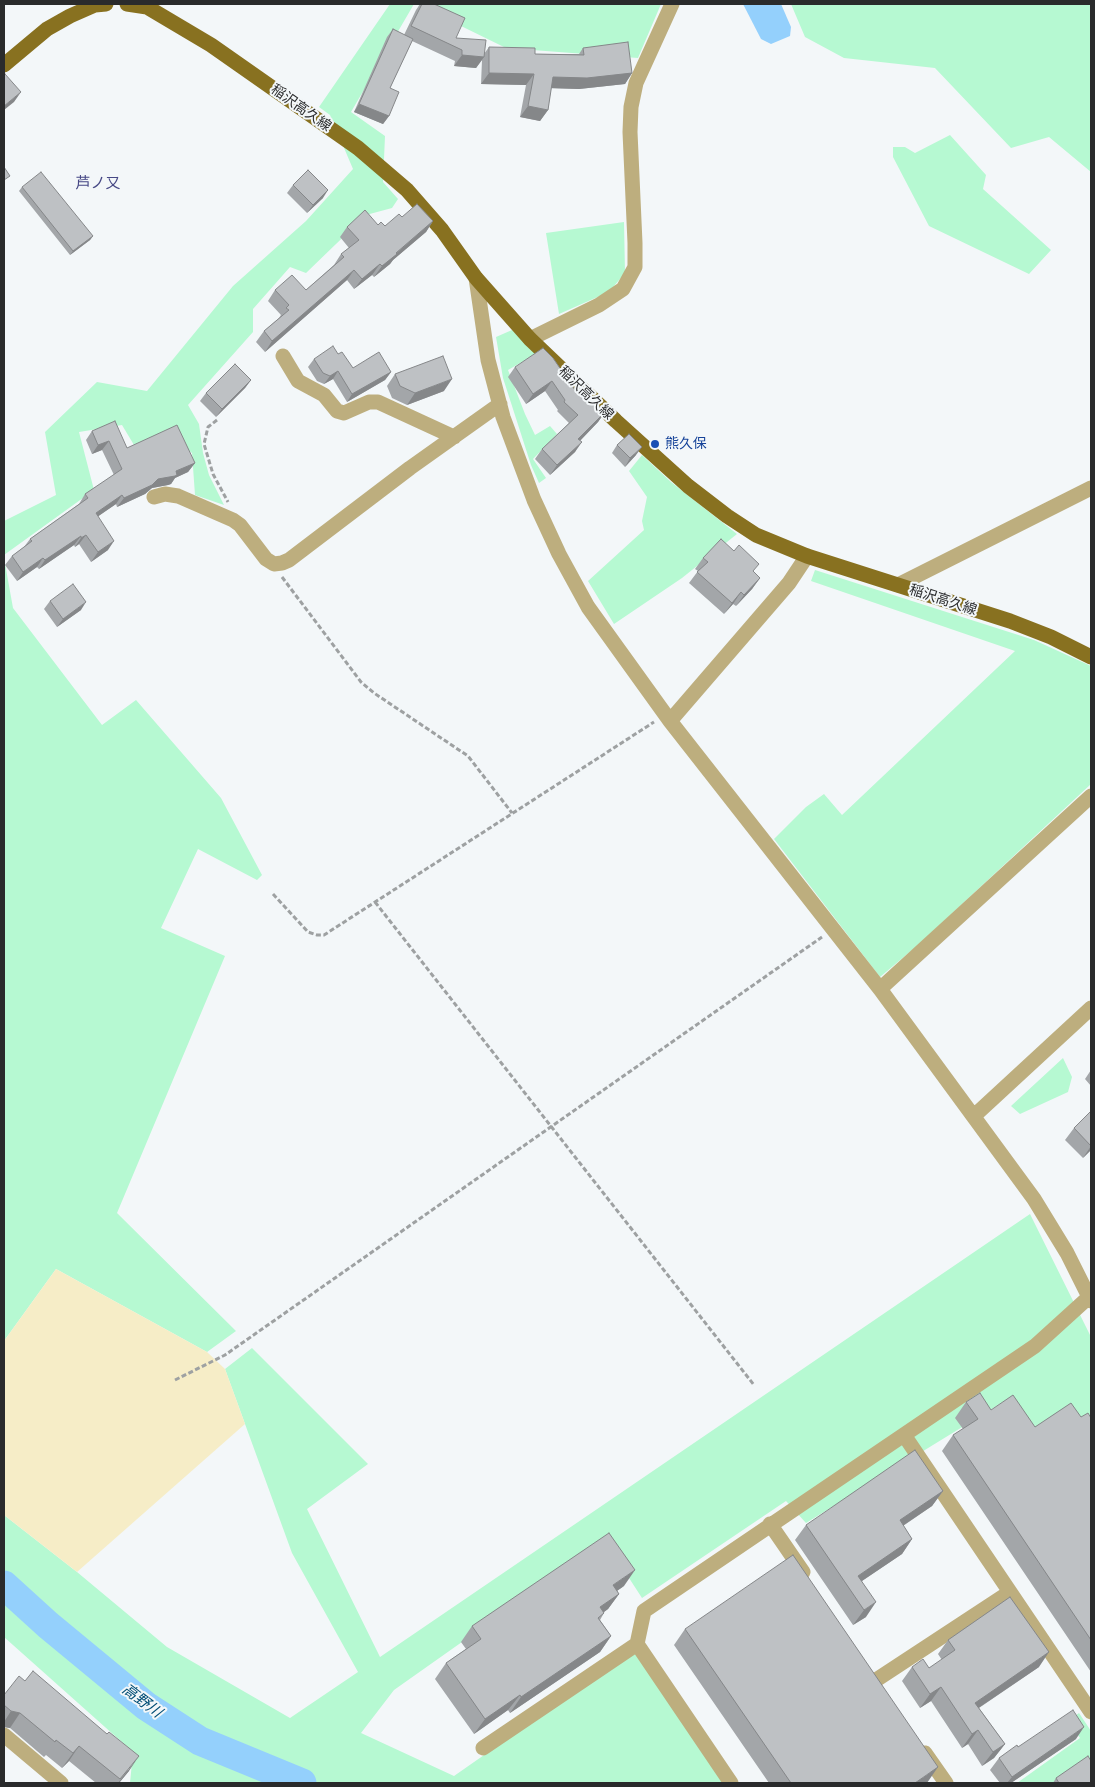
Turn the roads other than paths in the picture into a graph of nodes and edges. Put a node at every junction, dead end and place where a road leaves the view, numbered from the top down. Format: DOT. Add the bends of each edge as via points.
graph roads {
  1 [pos="106,4"];
  2 [pos="127,4"];
  3 [pos="672,4"];
  4 [pos="144,5"];
  5 [pos="4,65"];
  6 [pos="476,278"];
  7 [pos="530,338"];
  8 [pos="283,356"];
  9 [pos="500,404"];
  10 [pos="454,437"];
  11 [pos="1091,488"];
  12 [pos="154,496"];
  13 [pos="806,556"];
  14 [pos="898,586"];
  15 [pos="1091,657"];
  16 [pos="667,718"];
  17 [pos="1091,796"];
  18 [pos="880,989"];
  19 [pos="1091,1008"];
  20 [pos="974,1116"];
  21 [pos="1090,1299"];
  22 [pos="904,1435"];
  23 [pos="770,1524"];
  24 [pos="809,1582"];
  25 [pos="1010,1592"];
  26 [pos="637,1644"];
  27 [pos="865,1664"];
  28 [pos="1091,1712"];
  29 [pos="4,1735"];
  30 [pos="919,1744"];
  31 [pos="483,1748"];
  32 [pos="61,1783"];
  33 [pos="732,1783"];
  34 [pos="946,1783"];
  1 -- 5 [label="main road" via="70,16 47,29"];
  2 -- 4 [label="main road, 稲沢高久線"];
  3 -- 7 [label="street" via="636,83 631,107 635,267 623,289 599,305"];
  4 -- 6 [label="main road, 稲沢高久線" via="211,45 358,148 407,190 442,230"];
  6 -- 7 [label="main road, 稲沢高久線"];
  6 -- 9 [label="street" via="488,360"];
  7 -- 13 [label="main road, 稲沢高久線" via="688,486 756,535"];
  8 -- 10 [label="street" via="298,381 324,395 337,411 344,413 369,402 378,402"];
  9 -- 10 [label="street"];
  9 -- 16 [label="street" via="534,500 559,554 588,607"];
  10 -- 12 [label="street" via="282,563 274,564 266,559 240,525 218,513 178,496"];
  11 -- 14 [label="street"];
  13 -- 14 [label="main road, 稲沢高久線"];
  13 -- 16 [label="street" via="789,582"];
  14 -- 15 [label="main road, 稲沢高久線" via="1010,621"];
  16 -- 18 [label="street"];
  17 -- 18 [label="street"];
  18 -- 20 [label="street"];
  19 -- 20 [label="street"];
  20 -- 21 [label="street" via="1034,1199"];
  21 -- 22 [label="street" via="1035,1346"];
  22 -- 23 [label="street"];
  22 -- 25 [label="street"];
  23 -- 24 [label="street"];
  23 -- 26 [label="street" via="644,1611"];
  25 -- 27 [label="street" via="879,1684"];
  25 -- 28 [label="street"];
  26 -- 31 [label="street"];
  26 -- 33 [label="street"];
  29 -- 32 [label="street"];
  30 -- 34 [label="street"];
}
